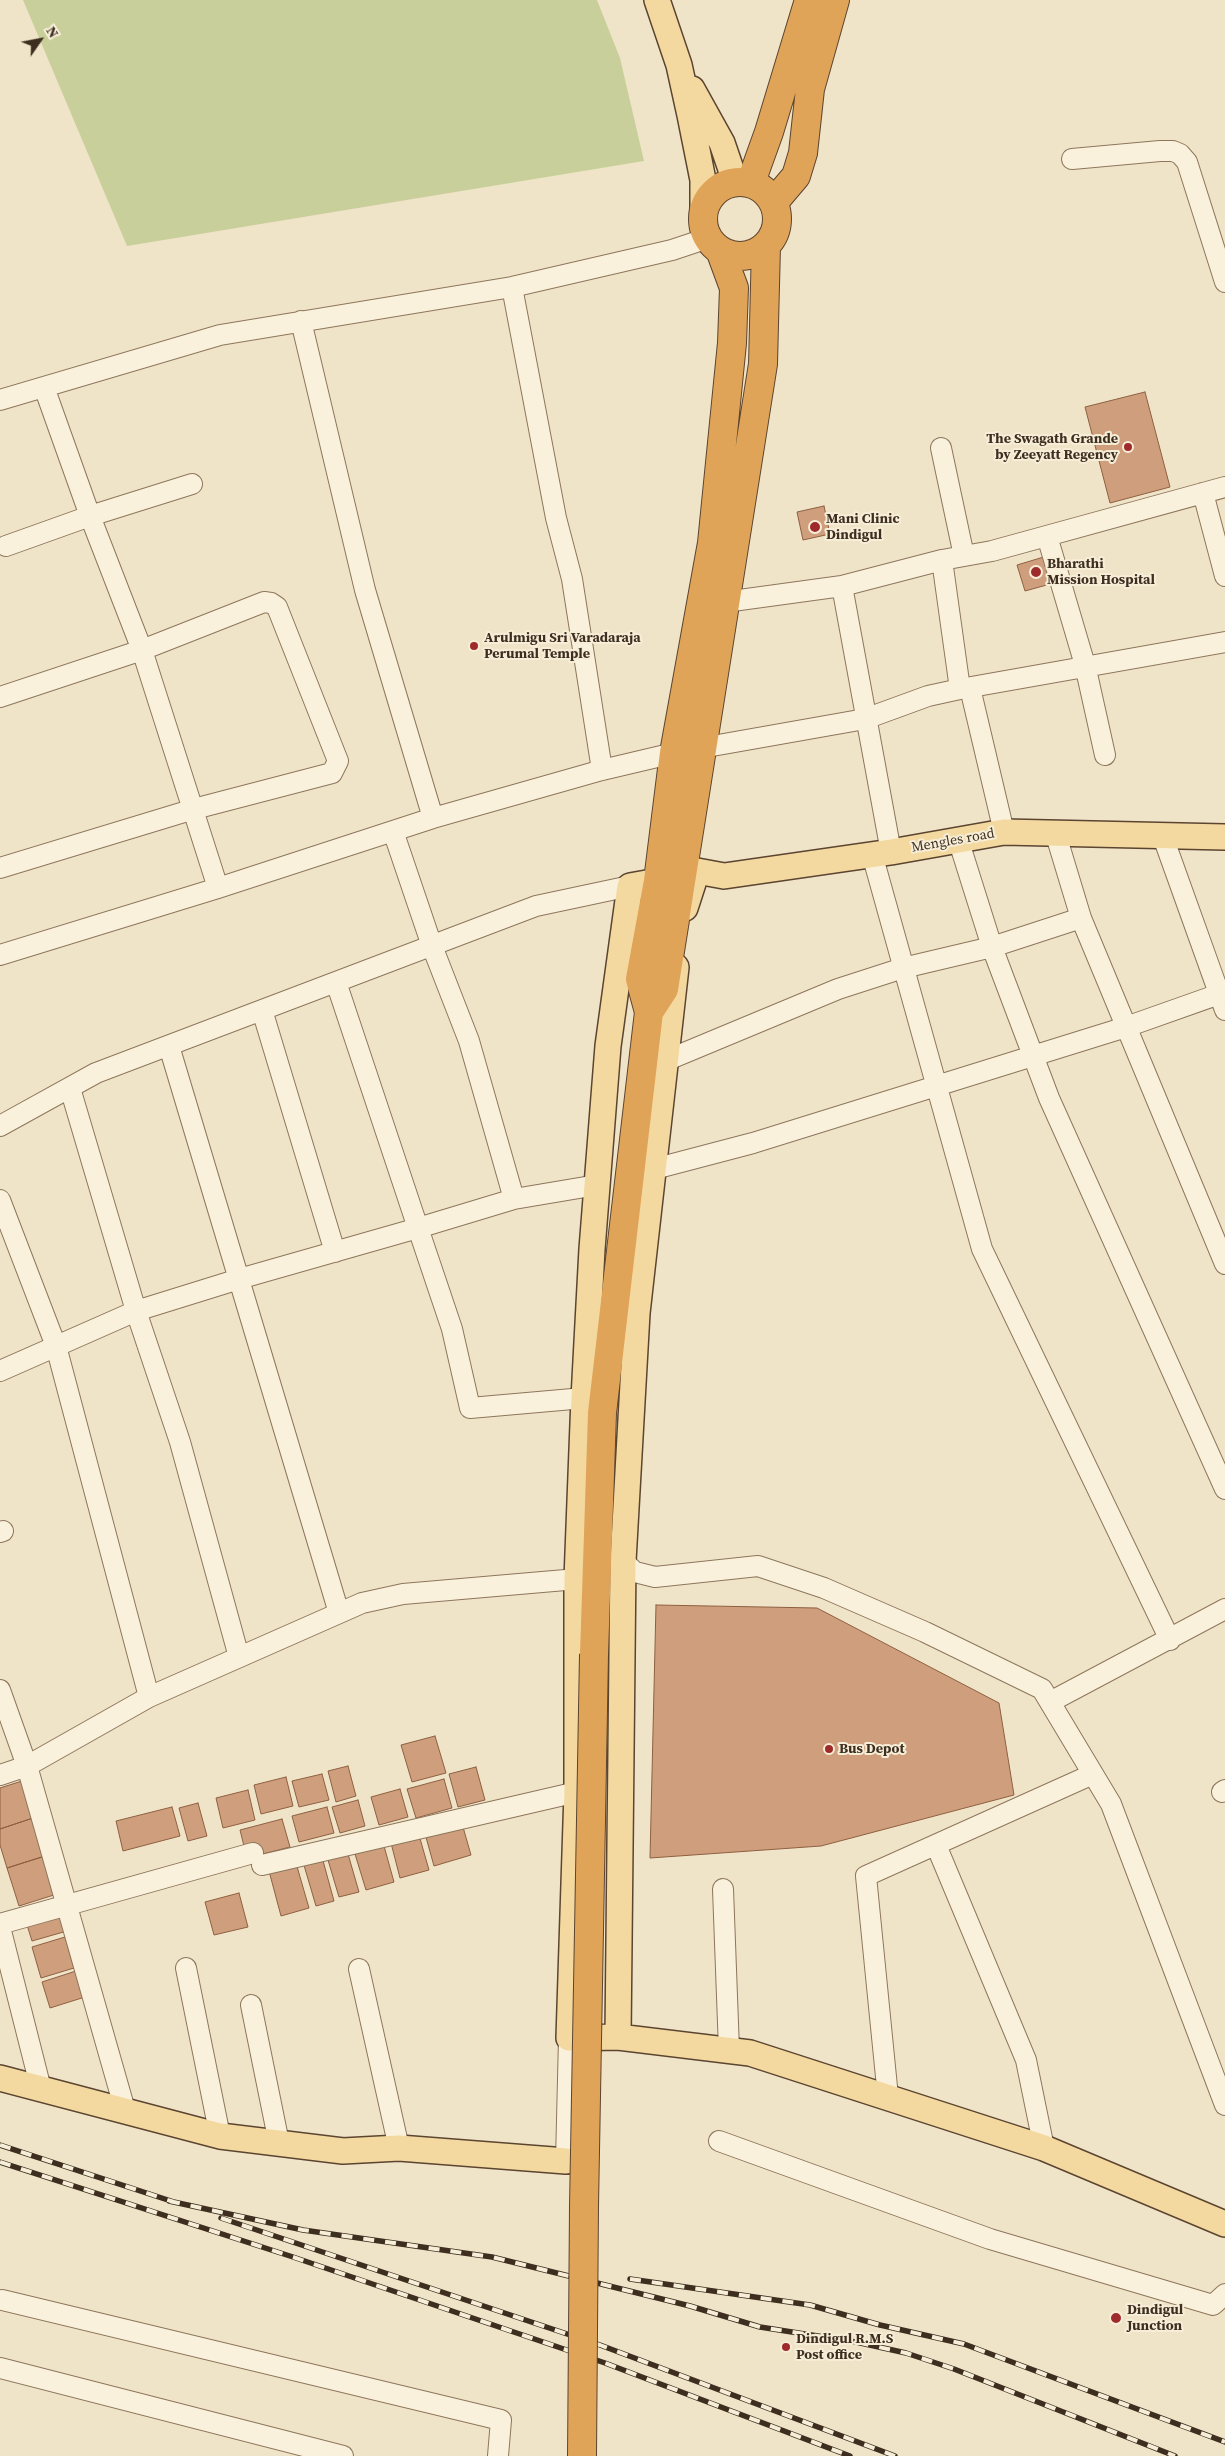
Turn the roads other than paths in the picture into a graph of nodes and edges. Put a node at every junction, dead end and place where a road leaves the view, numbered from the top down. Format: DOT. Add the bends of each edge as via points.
graph roads {
  1 [pos="657,0"];
  2 [pos="809,0"];
  3 [pos="835,0"];
  4 [pos="679,65"];
  5 [pos="1072,159"];
  6 [pos="743,182"];
  7 [pos="774,202"];
  8 [pos="710,234"];
  9 [pos="766,246"];
  10 [pos="1225,282"];
  11 [pos="512,288"];
  12 [pos="301,321"];
  13 [pos="44,387"];
  14 [pos="0,400"];
  15 [pos="942,448"];
  16 [pos="192,484"];
  17 [pos="1225,487"];
  18 [pos="1203,493"];
  19 [pos="90,516"];
  20 [pos="1047,536"];
  21 [pos="6,546"];
  22 [pos="964,556"];
  23 [pos="942,560"];
  24 [pos="1225,576"];
  25 [pos="842,586"];
  26 [pos="726,602"];
  27 [pos="1225,642"];
  28 [pos="142,650"];
  29 [pos="1085,665"];
  30 [pos="966,689"];
  31 [pos="0,697"];
  32 [pos="865,719"];
  33 [pos="701,748"];
  34 [pos="674,753"];
  35 [pos="1105,755"];
  36 [pos="602,770"];
  37 [pos="194,810"];
  38 [pos="433,818"];
  39 [pos="393,831"];
  40 [pos="1004,832"];
  41 [pos="1055,832"];
  42 [pos="1163,837"];
  43 [pos="1225,837"];
  44 [pos="958,839"];
  45 [pos="882,853"];
  46 [pos="0,868"];
  47 [pos="690,872"];
  48 [pos="658,881"];
  49 [pos="630,886"];
  50 [pos="218,888"];
  51 [pos="1081,918"];
  52 [pos="432,946"];
  53 [pos="992,946"];
  54 [pos="0,955"];
  55 [pos="903,968"];
  56 [pos="336,982"];
  57 [pos="1223,999"];
  58 [pos="262,1010"];
  59 [pos="649,1012"];
  60 [pos="1126,1027"];
  61 [pos="169,1046"];
  62 [pos="656,1054"];
  63 [pos="1034,1054"];
  64 [pos="936,1086"];
  65 [pos="70,1088"];
  66 [pos="0,1126"];
  67 [pos="654,1169"];
  68 [pos="597,1185"];
  69 [pos="514,1199"];
  70 [pos="0,1200"];
  71 [pos="418,1228"];
  72 [pos="335,1252"];
  73 [pos="1225,1264"];
  74 [pos="239,1279"];
  75 [pos="136,1311"];
  76 [pos="56,1346"];
  77 [pos="0,1371"];
  78 [pos="584,1398"];
  79 [pos="1225,1489"];
  80 [pos="623,1561"];
  81 [pos="577,1579"];
  82 [pos="1225,1609"];
  83 [pos="339,1613"];
  84 [pos="1170,1640"];
  85 [pos="239,1657"];
  86 [pos="0,1690"];
  87 [pos="577,1696"];
  88 [pos="621,1696"];
  89 [pos="149,1697"];
  90 [pos="1050,1702"];
  91 [pos="27,1766"];
  92 [pos="1093,1774"];
  93 [pos="0,1775"];
  94 [pos="577,1792"];
  95 [pos="936,1845"];
  96 [pos="723,1889"];
  97 [pos="66,1905"];
  98 [pos="0,1926"];
  99 [pos="186,1968"];
  100 [pos="359,1969"];
  101 [pos="252,2005"];
  102 [pos="618,2037"];
  103 [pos="569,2038"];
  104 [pos="729,2050"];
  105 [pos="0,2078"];
  106 [pos="41,2089"];
  107 [pos="888,2096"];
  108 [pos="1225,2105"];
  109 [pos="125,2110"];
  110 [pos="220,2136"];
  111 [pos="719,2141"];
  112 [pos="278,2143"];
  113 [pos="399,2148"];
  114 [pos="1044,2148"];
  115 [pos="566,2161"];
  116 [pos="1225,2224"];
  117 [pos="1225,2294"];
  118 [pos="2,2300"];
  119 [pos="0,2368"];
  120 [pos="343,2456"];
  121 [pos="498,2456"];
  122 [pos="582,2456"];
  1 -- 4 [label="main road"];
  2 -- 6 [label="highway" via="769,132"];
  3 -- 7 [label="highway" via="810,89 801,161 796,176"];
  4 -- 6 [label="main road"];
  4 -- 8 [label="main road" via="703,180"];
  5 -- 10 [label="street" via="1160,151 1180,154 1187,162"];
  6 -- 7 [label="highway" via="765,190"];
  6 -- 8 [label="highway" via="720,186 707,200"];
  7 -- 9 [label="highway" via="778,218 775,233"];
  8 -- 9 [label="highway" via="736,256 753,254"];
  8 -- 11 [label="street" via="672,250"];
  8 -- 34 [label="highway" via="734,288 732,343 712,543"];
  9 -- 26 [label="highway" via="763,364"];
  11 -- 12 [label="street"];
  11 -- 36 [label="street" via="556,518 572,579"];
  12 -- 13 [label="street" via="220,334"];
  12 -- 38 [label="street" via="365,590"];
  13 -- 14 [label="street"];
  13 -- 19 [label="street"];
  15 -- 22 [label="street"];
  16 -- 19 [label="street"];
  17 -- 18 [label="street"];
  18 -- 20 [label="street"];
  18 -- 24 [label="street"];
  19 -- 21 [label="street"];
  19 -- 28 [label="street"];
  20 -- 22 [label="street"];
  20 -- 29 [label="street"];
  22 -- 23 [label="street"];
  23 -- 25 [label="street"];
  23 -- 30 [label="street"];
  25 -- 26 [label="street"];
  25 -- 32 [label="street"];
  26 -- 33 [label="highway"];
  27 -- 29 [label="street"];
  28 -- 31 [label="street"];
  28 -- 37 [label="street"];
  28 -- 37 [label="street" via="264,602 271,603 277,607 338,761 332,772"];
  29 -- 30 [label="street"];
  29 -- 35 [label="street"];
  30 -- 32 [label="street" via="928,696"];
  30 -- 40 [label="street"];
  32 -- 33 [label="street"];
  32 -- 45 [label="street"];
  33 -- 47 [label="highway"];
  34 -- 36 [label="street"];
  34 -- 48 [label="highway"];
  36 -- 38 [label="street"];
  37 -- 46 [label="street"];
  37 -- 50 [label="street"];
  38 -- 39 [label="street"];
  39 -- 50 [label="street"];
  39 -- 52 [label="street"];
  40 -- 41 [label="main road, Mengles road"];
  40 -- 44 [label="main road, Mengles road"];
  41 -- 42 [label="main road, Mengles road"];
  41 -- 51 [label="street"];
  42 -- 43 [label="main road, Mengles road"];
  42 -- 57 [label="street"];
  44 -- 45 [label="main road, Mengles road"];
  44 -- 53 [label="street"];
  45 -- 47 [label="main road, Mengles road" via="724,876"];
  45 -- 55 [label="street"];
  47 -- 59 [label="highway" via="664,989"];
  47 -- 62 [label="main road"];
  48 -- 49 [label="main road"];
  48 -- 59 [label="highway" via="640,979"];
  49 -- 52 [label="street" via="536,906"];
  49 -- 68 [label="main road" via="608,1046"];
  50 -- 54 [label="street"];
  51 -- 53 [label="street"];
  51 -- 60 [label="street"];
  52 -- 56 [label="street"];
  52 -- 69 [label="street" via="469,1041"];
  53 -- 55 [label="street"];
  53 -- 63 [label="street"];
  55 -- 62 [label="street"];
  55 -- 64 [label="street"];
  56 -- 58 [label="street"];
  56 -- 71 [label="street"];
  57 -- 60 [label="street"];
  58 -- 61 [label="street"];
  58 -- 72 [label="street"];
  59 -- 62 [label="highway"];
  60 -- 63 [label="street"];
  60 -- 73 [label="street"];
  61 -- 65 [label="street" via="96,1074"];
  61 -- 74 [label="street"];
  62 -- 67 [label="main road"];
  62 -- 122 [label="highway, bridge" via="602,1413 594,1654"];
  63 -- 64 [label="street"];
  63 -- 79 [label="street" via="1049,1098"];
  64 -- 67 [label="street" via="753,1143"];
  64 -- 84 [label="street" via="982,1250"];
  65 -- 66 [label="street"];
  65 -- 75 [label="street"];
  67 -- 80 [label="main road" via="637,1313"];
  68 -- 69 [label="street"];
  68 -- 78 [label="main road"];
  69 -- 71 [label="street"];
  70 -- 76 [label="street"];
  71 -- 72 [label="street"];
  71 -- 78 [label="street" via="452,1329 470,1408"];
  72 -- 74 [label="street"];
  74 -- 75 [label="street"];
  74 -- 83 [label="street"];
  75 -- 76 [label="street"];
  75 -- 85 [label="street" via="180,1442"];
  76 -- 77 [label="street"];
  76 -- 89 [label="street"];
  78 -- 81 [label="main road"];
  80 -- 88 [label="main road"];
  80 -- 90 [label="street" via="635,1572 655,1577 758,1566 824,1588 924,1632 1042,1689"];
  81 -- 83 [label="street" via="402,1594 362,1603"];
  81 -- 87 [label="main road"];
  82 -- 84 [label="street"];
  83 -- 85 [label="street"];
  84 -- 90 [label="street"];
  85 -- 89 [label="street"];
  86 -- 91 [label="street"];
  87 -- 88 [label="main road"];
  87 -- 94 [label="main road"];
  88 -- 102 [label="main road"];
  89 -- 91 [label="street"];
  90 -- 92 [label="street"];
  91 -- 93 [label="street"];
  91 -- 97 [label="street"];
  92 -- 95 [label="street"];
  92 -- 108 [label="street" via="1111,1804"];
  94 -- 97 [label="street" via="257,1859"];
  94 -- 103 [label="main road"];
  95 -- 107 [label="street" via="866,1876"];
  95 -- 114 [label="street" via="1026,2060"];
  96 -- 104 [label="street"];
  97 -- 98 [label="street"];
  97 -- 109 [label="street"];
  98 -- 106 [label="street"];
  99 -- 110 [label="street"];
  100 -- 113 [label="street"];
  101 -- 112 [label="street"];
  102 -- 103 [label="main road"];
  102 -- 104 [label="main road"];
  103 -- 115 [label="street"];
  104 -- 107 [label="main road" via="750,2053"];
  105 -- 106 [label="main road"];
  106 -- 109 [label="main road"];
  107 -- 114 [label="main road"];
  109 -- 110 [label="main road"];
  110 -- 112 [label="main road"];
  111 -- 117 [label="street" via="990,2239 1213,2305"];
  112 -- 113 [label="main road" via="343,2152"];
  113 -- 115 [label="main road"];
  114 -- 116 [label="main road"];
  118 -- 121 [label="street" via="501,2420"];
  119 -- 120 [label="street"];
}
